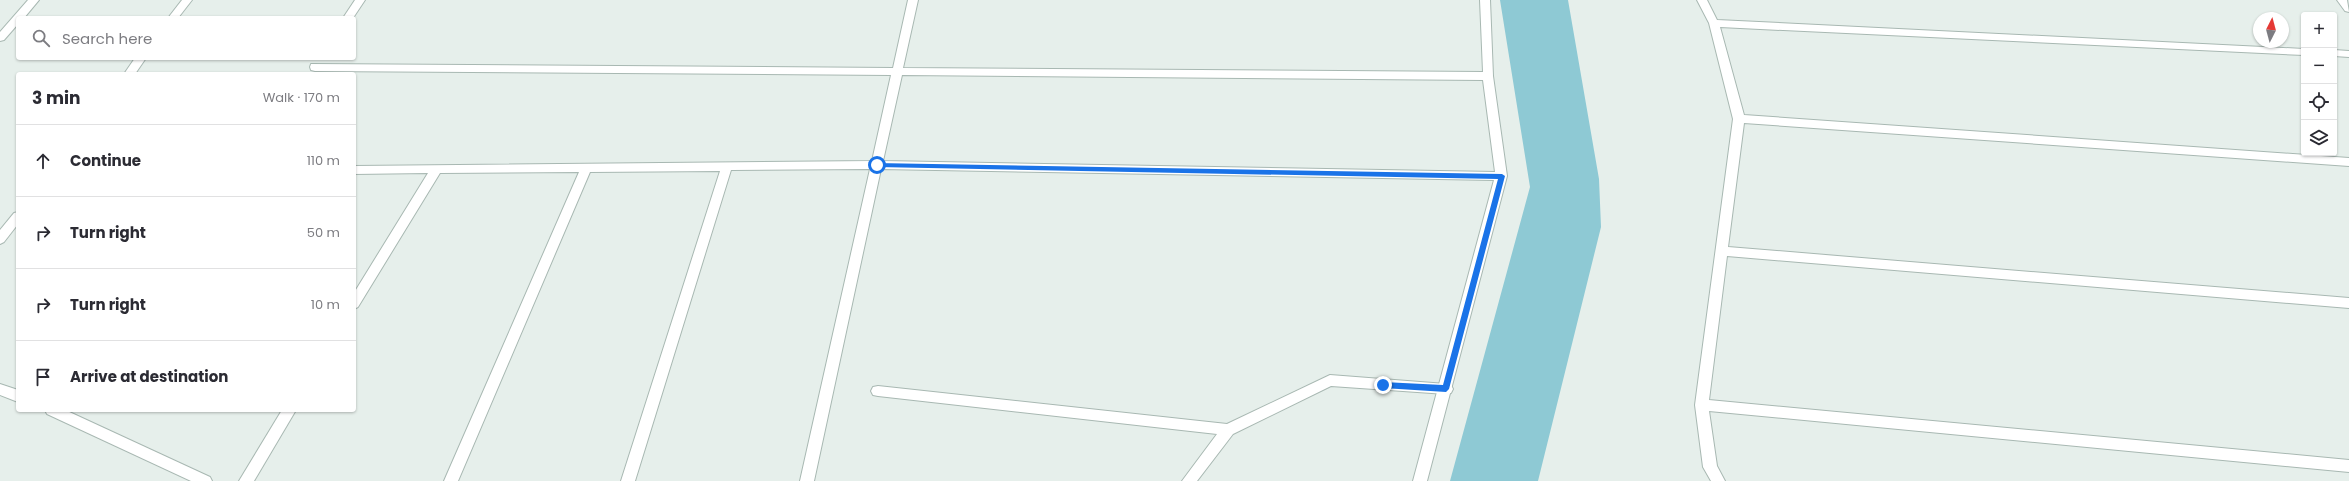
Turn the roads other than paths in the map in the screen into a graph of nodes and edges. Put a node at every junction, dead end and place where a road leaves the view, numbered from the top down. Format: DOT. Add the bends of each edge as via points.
graph roads {
  1 [pos="34,0"];
  2 [pos="187,0"];
  3 [pos="360,0"];
  4 [pos="913,0"];
  5 [pos="1485,0"];
  6 [pos="1702,0"];
  7 [pos="2342,0"];
  8 [pos="2349,10"];
  9 [pos="20,16"];
  10 [pos="175,16"];
  11 [pos="349,16"];
  12 [pos="16,20"];
  13 [pos="1714,23"];
  14 [pos="0,38"];
  15 [pos="2301,52"];
  16 [pos="2337,53"];
  17 [pos="2349,54"];
  18 [pos="140,60"];
  19 [pos="316,66"];
  20 [pos="131,72"];
  21 [pos="895,72"];
  22 [pos="1488,76"];
  23 [pos="1739,119"];
  24 [pos="2349,162"];
  25 [pos="877,165"];
  26 [pos="727,166"];
  27 [pos="586,168"];
  28 [pos="356,170"];
  29 [pos="436,170"];
  30 [pos="1502,176"];
  31 [pos="16,219"];
  32 [pos="0,239"];
  33 [pos="1722,251"];
  34 [pos="356,301"];
  35 [pos="2349,303"];
  36 [pos="0,389"];
  37 [pos="1446,389"];
  38 [pos="878,391"];
  39 [pos="16,395"];
  40 [pos="1702,405"];
  41 [pos="288,412"];
  42 [pos="68,413"];
  43 [pos="1228,430"];
  44 [pos="2349,466"];
  45 [pos="205,481"];
  46 [pos="246,481"];
  47 [pos="451,481"];
  48 [pos="628,481"];
  49 [pos="807,481"];
  50 [pos="1189,481"];
  51 [pos="1420,481"];
  52 [pos="1718,481"];
  1 -- 9 [label="street"];
  2 -- 10 [label="street"];
  3 -- 11 [label="street"];
  4 -- 21 [label="street"];
  5 -- 22 [label="street"];
  6 -- 13 [label="street"];
  7 -- 8 [label="street"];
  12 -- 14 [label="street"];
  13 -- 15 [label="street"];
  13 -- 23 [label="street"];
  16 -- 17 [label="street"];
  18 -- 20 [label="street"];
  19 -- 21 [label="street"];
  21 -- 22 [label="street"];
  21 -- 25 [label="street"];
  22 -- 30 [label="street"];
  23 -- 24 [label="street"];
  23 -- 33 [label="street"];
  25 -- 26 [label="street"];
  25 -- 30 [label="street"];
  25 -- 49 [label="street"];
  26 -- 27 [label="street"];
  26 -- 48 [label="street"];
  27 -- 29 [label="street"];
  27 -- 47 [label="street"];
  28 -- 29 [label="street"];
  29 -- 34 [label="street"];
  30 -- 37 [label="street"];
  31 -- 32 [label="street"];
  33 -- 35 [label="street"];
  33 -- 40 [label="street"];
  36 -- 39 [label="street"];
  37 -- 43 [label="street" via="1330,380"];
  37 -- 51 [label="street"];
  38 -- 43 [label="street"];
  40 -- 44 [label="street"];
  40 -- 52 [label="street" via="1710,467"];
  41 -- 46 [label="street"];
  42 -- 45 [label="street"];
  43 -- 50 [label="street"];
}
